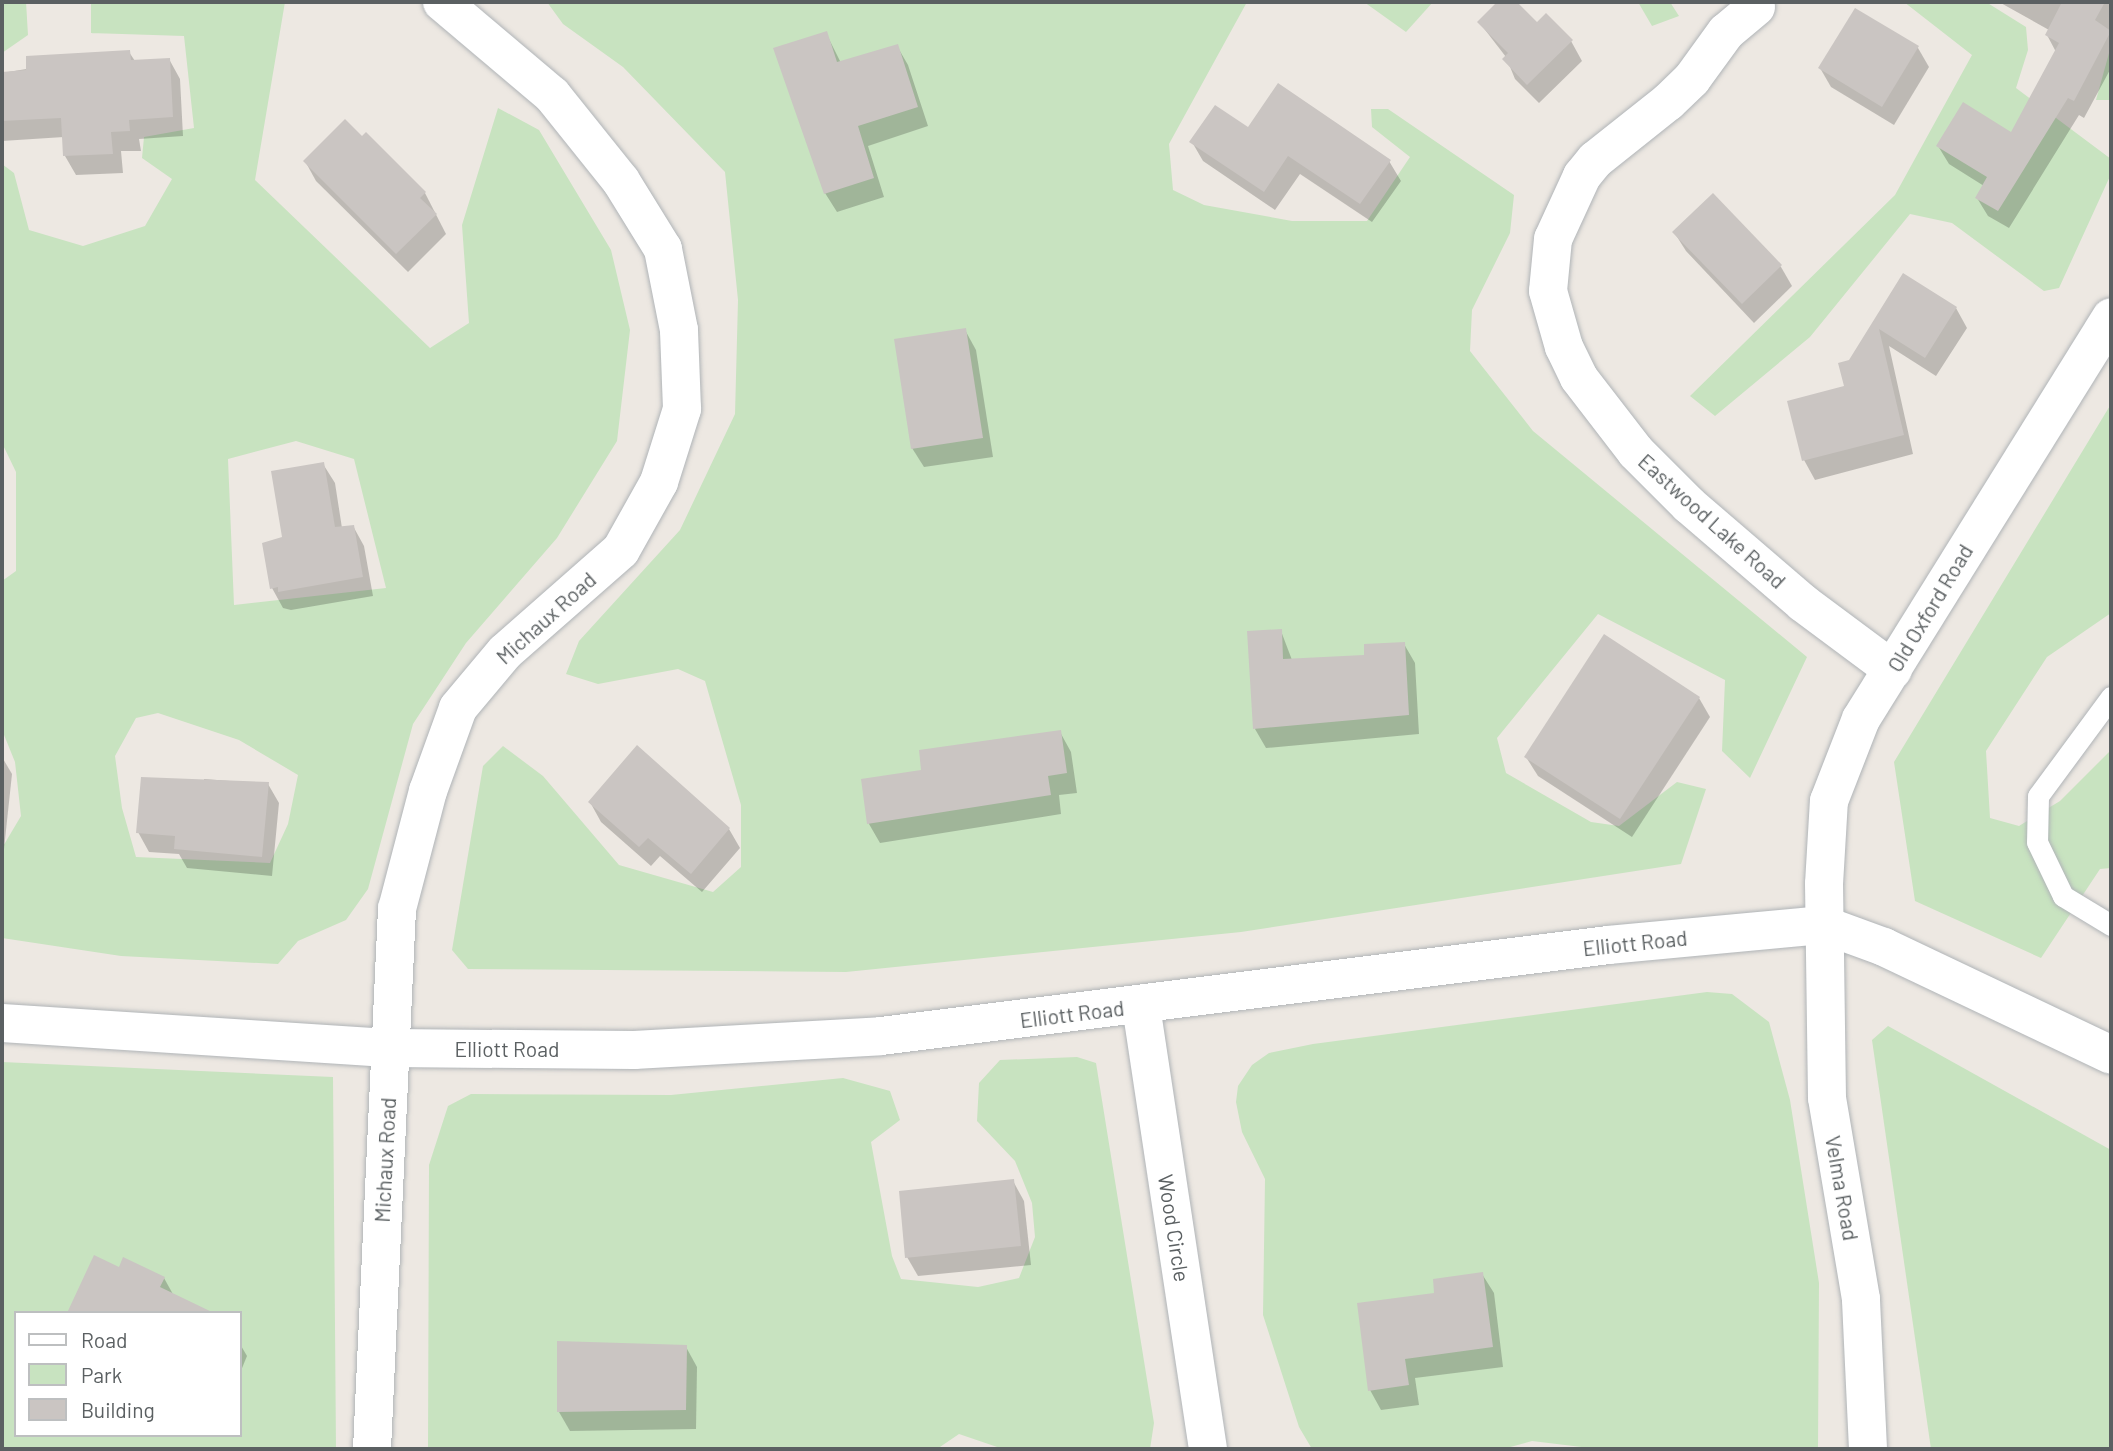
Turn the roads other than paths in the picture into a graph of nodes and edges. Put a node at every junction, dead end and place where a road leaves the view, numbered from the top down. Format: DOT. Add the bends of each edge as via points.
graph roads {
  1 [pos="1758,4"];
  2 [pos="464,8"];
  3 [pos="2111,317"];
  4 [pos="1893,670"];
  5 [pos="2111,697"];
  6 [pos="1824,925"];
  7 [pos="2111,925"];
  8 [pos="1141,1006"];
  9 [pos="2,1023"];
  10 [pos="391,1048"];
  11 [pos="2111,1055"];
  12 [pos="372,1449"];
  13 [pos="1208,1449"];
  14 [pos="1868,1449"];
  1 -- 4 [label="street, Eastwood Lake Road" via="1726,32 1668,103 1595,160 1582,176 1556,227 1548,291 1564,347 1579,378 1636,452 1793,594"];
  2 -- 10 [label="street, Michaux Road" via="552,95 621,181 663,249 679,330 682,408 659,482 621,550 505,652 458,708 428,791 397,909"];
  3 -- 4 [label="street, Old Oxford Road"];
  4 -- 6 [label="street, Old Oxford Road" via="1857,728 1829,801"];
  5 -- 7 [label="lane" via="2038,796 2037,842 2063,896"];
  6 -- 8 [label="street, Elliott Road" via="1608,945"];
  6 -- 11 [label="street, Elliott Road" via="1884,947"];
  6 -- 14 [label="street, Velma Road" via="1827,1098 1861,1299"];
  8 -- 10 [label="street, Elliott Road" via="881,1036 634,1050"];
  8 -- 13 [label="street, Wood Circle"];
  9 -- 10 [label="street, Elliott Road"];
  10 -- 12 [label="street, Michaux Road"];
}
